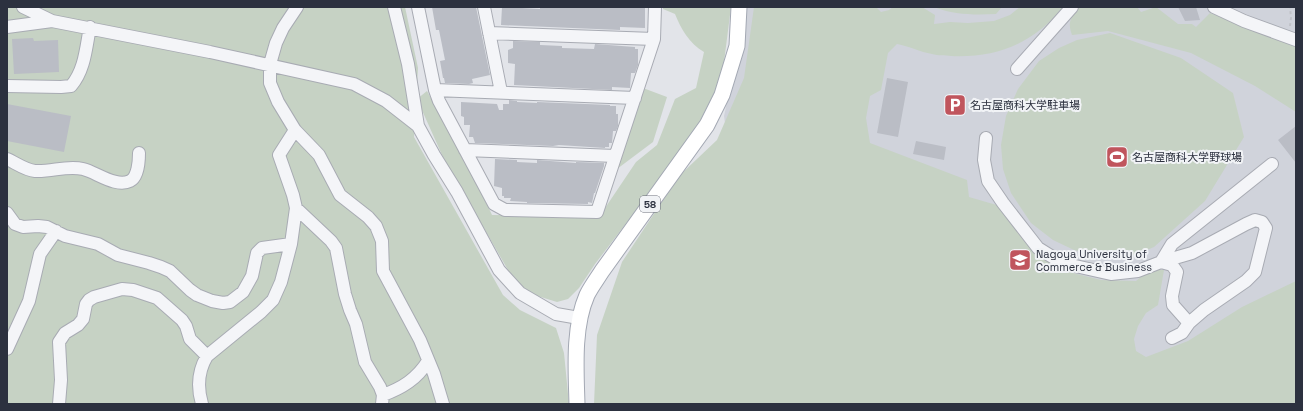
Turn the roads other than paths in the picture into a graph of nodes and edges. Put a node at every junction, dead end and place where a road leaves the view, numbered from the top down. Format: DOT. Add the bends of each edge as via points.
graph roads {
  1 [pos="23,7"];
  2 [pos="296,7"];
  3 [pos="394,7"];
  4 [pos="418,7"];
  5 [pos="484,7"];
  6 [pos="655,7"];
  7 [pos="739,7"];
  8 [pos="1072,7"];
  9 [pos="1214,7"];
  10 [pos="52,21"];
  11 [pos="7,27"];
  12 [pos="90,28"];
  13 [pos="489,33"];
  14 [pos="654,39"];
  15 [pos="1292,39"];
  16 [pos="270,64"];
  17 [pos="1016,68"];
  18 [pos="7,86"];
  19 [pos="435,90"];
  20 [pos="501,92"];
  21 [pos="635,98"];
  22 [pos="418,126"];
  23 [pos="296,130"];
  24 [pos="986,138"];
  25 [pos="465,150"];
  26 [pos="139,153"];
  27 [pos="615,156"];
  28 [pos="7,159"];
  29 [pos="1272,164"];
  30 [pos="296,208"];
  31 [pos="7,213"];
  32 [pos="56,231"];
  33 [pos="291,244"];
  34 [pos="1162,262"];
  35 [pos="580,318"];
  36 [pos="1189,323"];
  37 [pos="1172,338"];
  38 [pos="7,349"];
  39 [pos="207,356"];
  40 [pos="428,361"];
  41 [pos="383,400"];
  42 [pos="59,404"];
  43 [pos="202,404"];
  44 [pos="443,404"];
  45 [pos="577,404"];
  1 -- 10 [label="street"];
  2 -- 16 [label="street" via="276,43"];
  3 -- 22 [label="street" via="408,64"];
  4 -- 19 [label="street"];
  5 -- 13 [label="street"];
  6 -- 14 [label="street"];
  7 -- 35 [label="main road, 58" via="737,46 722,96 707,125 587,294"];
  8 -- 17 [label="street"];
  9 -- 15 [label="street"];
  10 -- 11 [label="street"];
  10 -- 12 [label="street"];
  12 -- 16 [label="street"];
  12 -- 18 [label="street" via="84,62 71,86"];
  13 -- 14 [label="street"];
  13 -- 20 [label="street"];
  14 -- 21 [label="street"];
  16 -- 22 [label="street" via="354,84 386,101"];
  16 -- 23 [label="street" via="270,83 278,102"];
  19 -- 20 [label="street"];
  19 -- 25 [label="street"];
  20 -- 21 [label="street"];
  21 -- 27 [label="street"];
  22 -- 35 [label="street" via="458,192 498,270 520,293 556,314"];
  23 -- 30 [label="street" via="279,155"];
  23 -- 40 [label="street" via="319,155 340,195 376,226 382,241 383,271 420,340"];
  24 -- 34 [label="street" via="984,160 988,180 1038,248 1062,263 1111,274 1138,271"];
  25 -- 27 [label="street"];
  25 -- 27 [label="street" via="494,204 505,210 597,212"];
  26 -- 28 [label="street" via="138,166 132,180 120,182 86,169 71,167 35,171"];
  29 -- 34 [label="street" via="1172,244"];
  30 -- 33 [label="street"];
  30 -- 41 [label="street" via="336,248 345,294 356,324 365,362 380,387"];
  31 -- 32 [label="street" via="15,224 23,227 47,227"];
  32 -- 33 [label="street" via="65,236 98,244 118,255 166,269 190,290 212,301 223,303 230,302 243,292 252,276 257,253 262,248"];
  32 -- 38 [label="street" via="40,254 29,301"];
  33 -- 39 [label="street" via="281,282 273,300"];
  34 -- 36 [label="street" via="1172,265 1177,272 1172,296 1173,305"];
  34 -- 36 [label="street" via="1192,253 1256,220 1262,222 1266,228 1254,272 1246,281"];
  35 -- 45 [label="main road, 58" via="576,364"];
  36 -- 37 [label="street" via="1182,333"];
  39 -- 42 [label="street" via="190,339 182,320 157,298 122,289 94,297 86,304 83,319 65,333 59,342"];
  39 -- 43 [label="street" via="199,377"];
  40 -- 41 [label="street" via="413,380"];
  40 -- 44 [label="street"];
}
